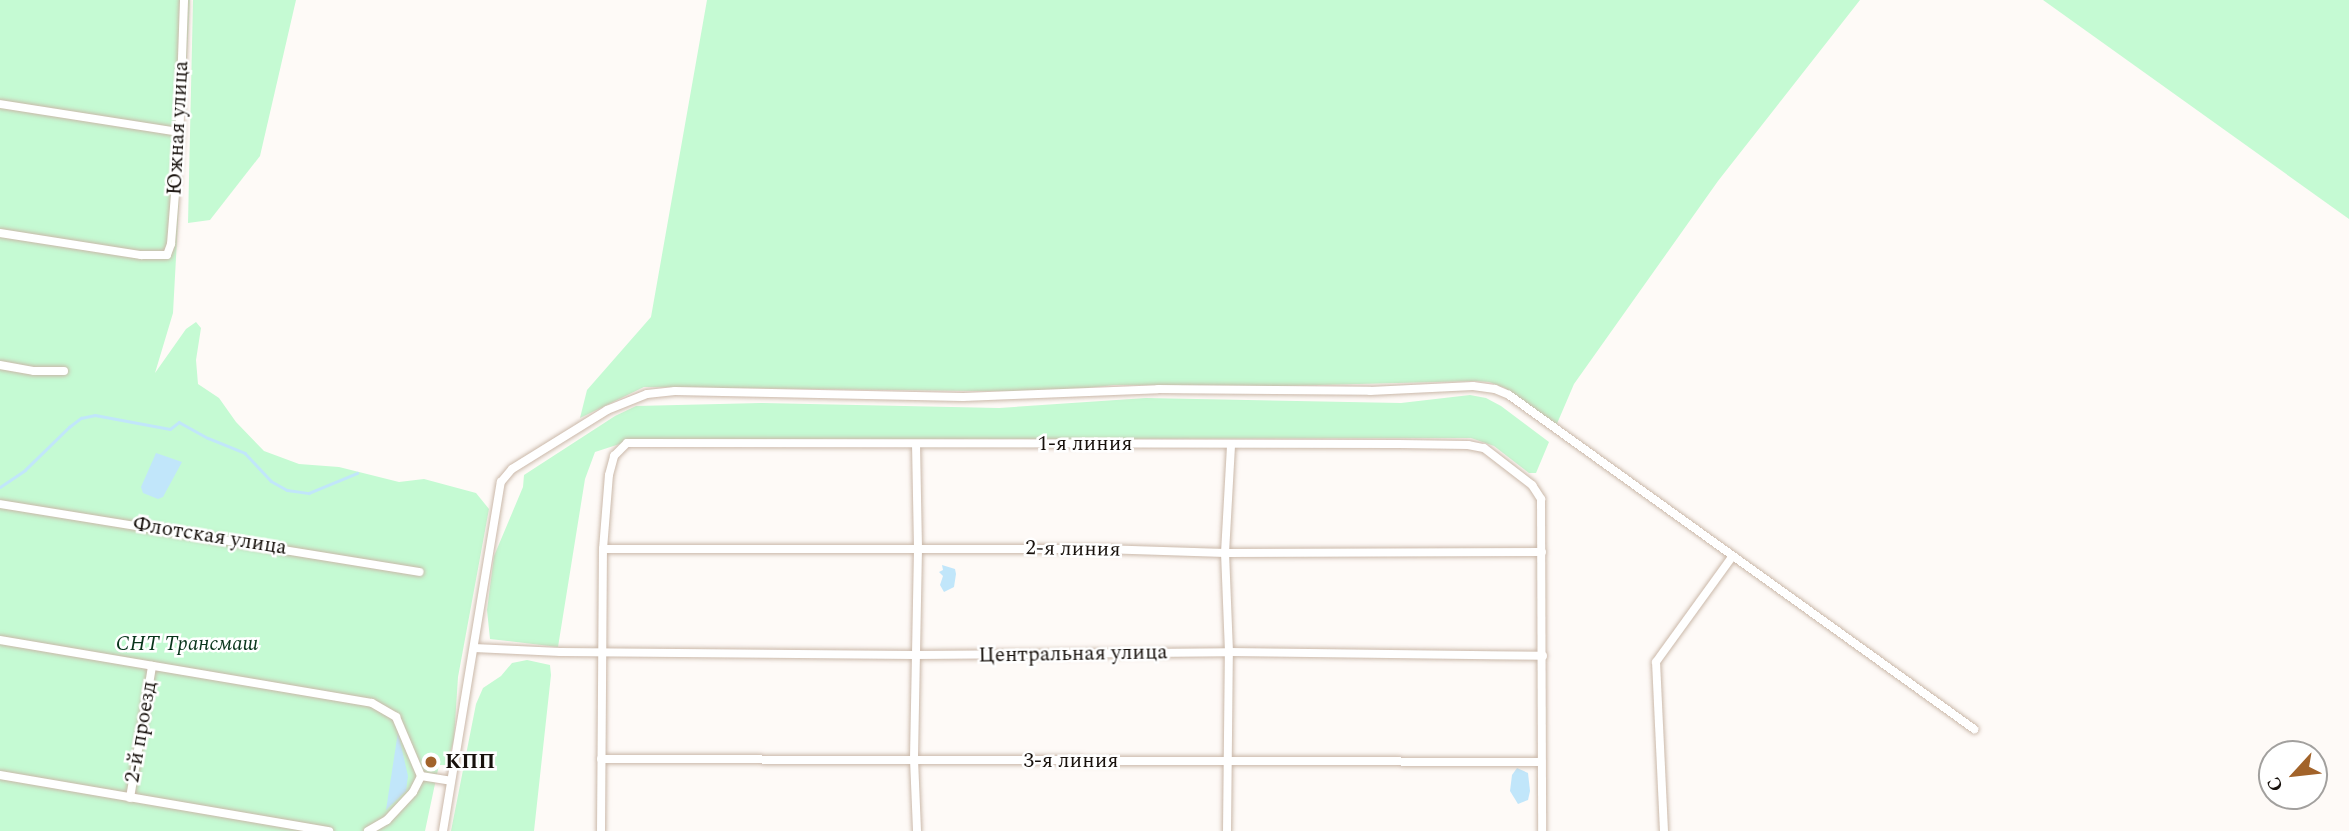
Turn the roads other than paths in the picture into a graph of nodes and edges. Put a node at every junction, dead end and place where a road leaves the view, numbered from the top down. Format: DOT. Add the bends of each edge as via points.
graph roads {
  1 [pos="184,0"];
  2 [pos="0,104"];
  3 [pos="179,132"];
  4 [pos="0,233"];
  5 [pos="0,365"];
  6 [pos="64,371"];
  7 [pos="916,444"];
  8 [pos="1231,444"];
  9 [pos="0,504"];
  10 [pos="603,549"];
  11 [pos="918,549"];
  12 [pos="1542,551"];
  13 [pos="1225,553"];
  14 [pos="1732,557"];
  15 [pos="420,572"];
  16 [pos="0,640"];
  17 [pos="474,648"];
  18 [pos="603,652"];
  19 [pos="1229,652"];
  20 [pos="915,655"];
  21 [pos="1543,656"];
  22 [pos="152,666"];
  23 [pos="1974,729"];
  24 [pos="601,759"];
  25 [pos="914,759"];
  26 [pos="1228,762"];
  27 [pos="1541,762"];
  28 [pos="0,775"];
  29 [pos="421,776"];
  30 [pos="452,782"];
  31 [pos="130,798"];
  32 [pos="329,831"];
  33 [pos="368,831"];
  34 [pos="443,831"];
  35 [pos="601,831"];
  36 [pos="917,831"];
  37 [pos="1227,831"];
  38 [pos="1542,831"];
  39 [pos="1664,831"];
  1 -- 3 [label="street, Южная улица"];
  2 -- 3 [label="street"];
  3 -- 4 [label="street, Южная улица" via="171,244 166,256"];
  5 -- 6 [label="street"];
  7 -- 8 [label="street, 1-я линия"];
  7 -- 10 [label="street, 1-я линия" via="627,443 614,456 609,475"];
  7 -- 11 [label="street"];
  8 -- 12 [label="street, 1-я линия" via="1484,448 1532,485 1541,499"];
  8 -- 13 [label="street"];
  9 -- 15 [label="street, Флотская улица"];
  10 -- 11 [label="street, 2-я линия"];
  10 -- 18 [label="street"];
  11 -- 13 [label="street, 2-я линия"];
  11 -- 20 [label="street"];
  12 -- 13 [label="street, 2-я линия"];
  12 -- 21 [label="street"];
  13 -- 19 [label="street"];
  14 -- 17 [label="street" via="1495,388 1158,389 963,397 675,391 647,394 607,410 512,469 501,482"];
  14 -- 23 [label="street"];
  14 -- 39 [label="street" via="1656,662"];
  16 -- 22 [label="street"];
  17 -- 18 [label="street, Центральная улица"];
  17 -- 30 [label="street"];
  18 -- 20 [label="street, Центральная улица"];
  18 -- 24 [label="street"];
  19 -- 20 [label="street, Центральная улица"];
  19 -- 21 [label="street, Центральная улица"];
  19 -- 26 [label="street"];
  20 -- 25 [label="street"];
  21 -- 27 [label="street"];
  22 -- 29 [label="street" via="372,703 396,717"];
  22 -- 31 [label="street, 2-й проезд"];
  24 -- 25 [label="street, 3-я линия"];
  24 -- 35 [label="street"];
  25 -- 26 [label="street, 3-я линия"];
  25 -- 36 [label="street"];
  26 -- 27 [label="street, 3-я линия"];
  26 -- 37 [label="street"];
  27 -- 38 [label="street"];
  28 -- 31 [label="street"];
  29 -- 30 [label="street"];
  29 -- 33 [label="street" via="402,805"];
  30 -- 34 [label="street"];
  31 -- 32 [label="street"];
}
